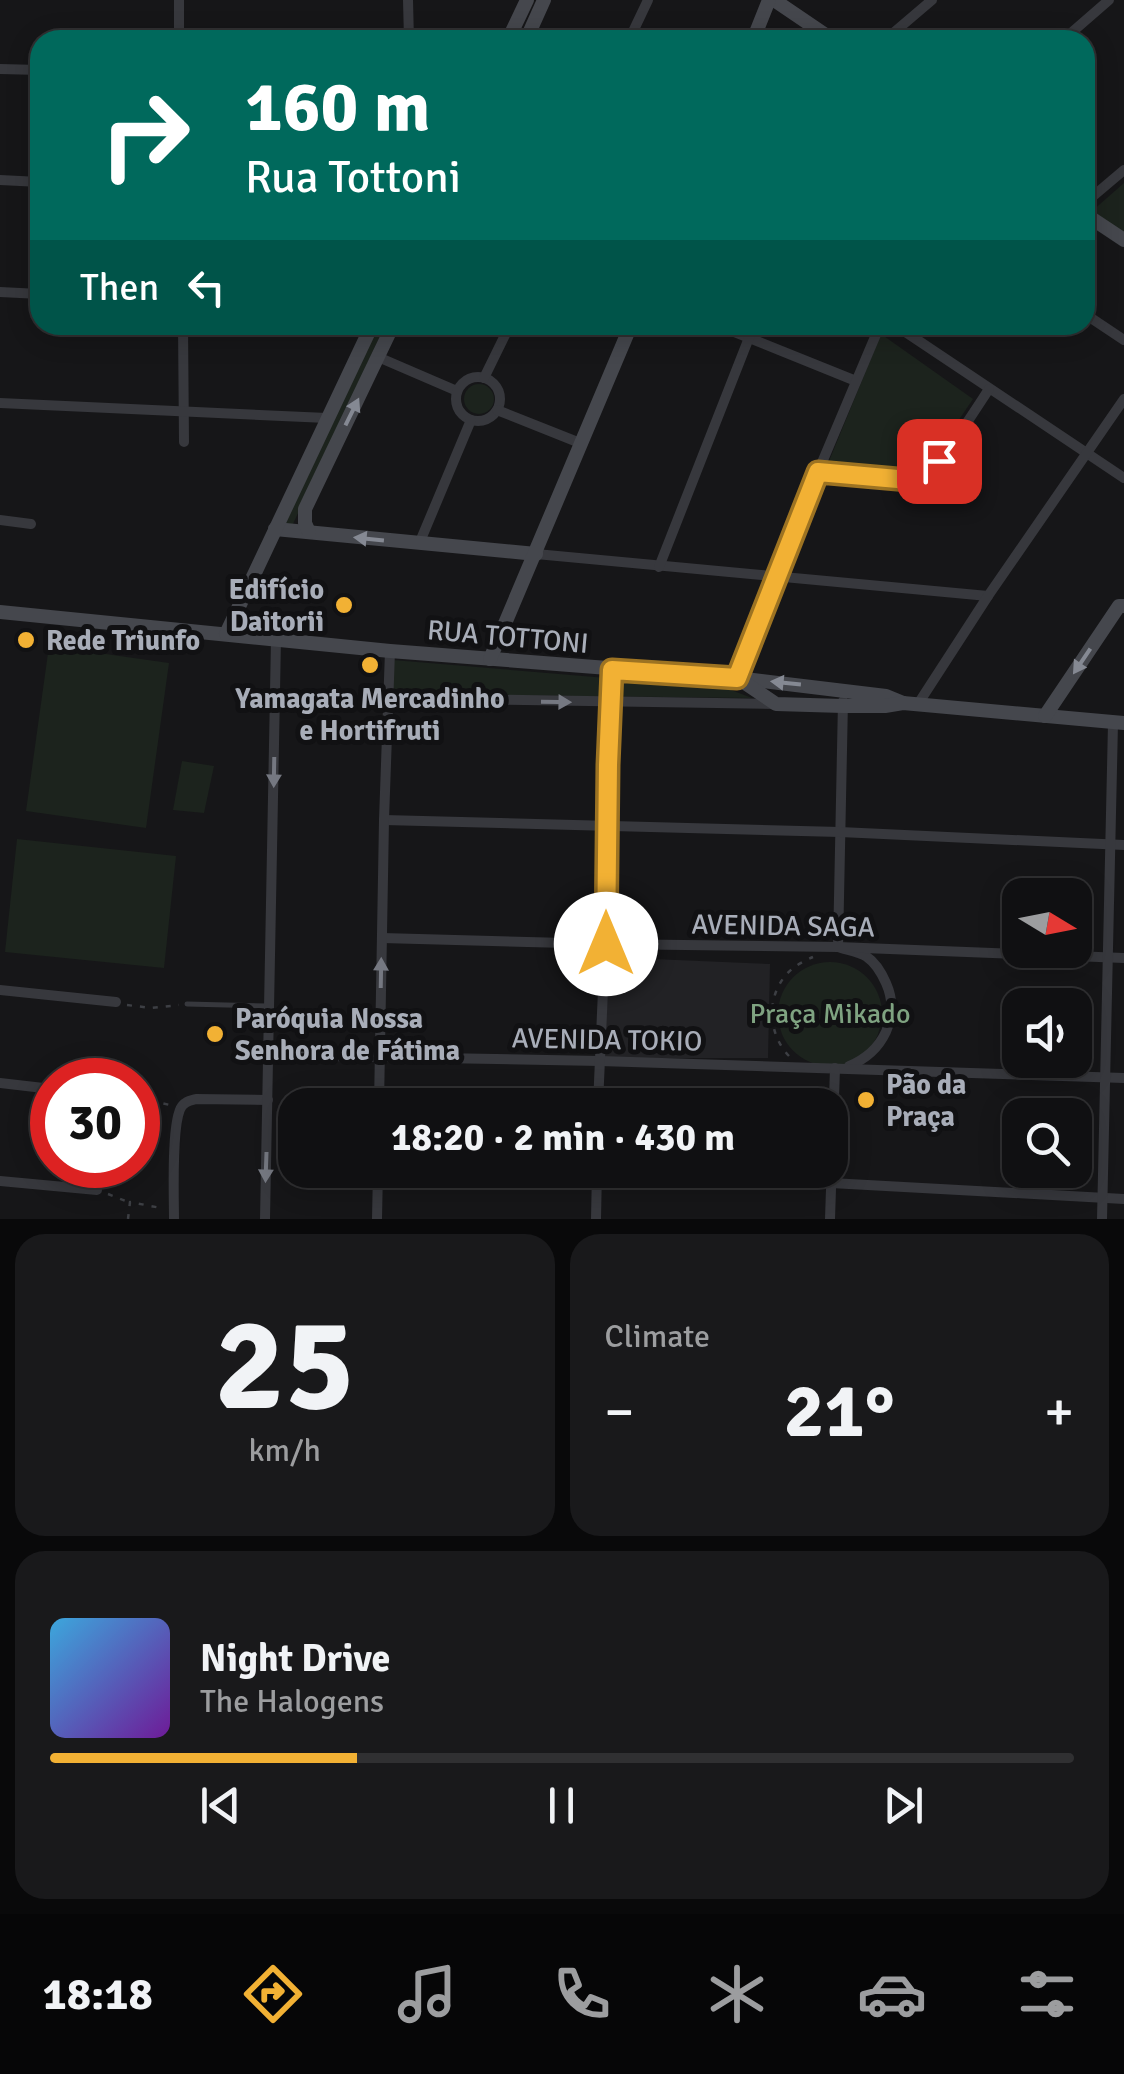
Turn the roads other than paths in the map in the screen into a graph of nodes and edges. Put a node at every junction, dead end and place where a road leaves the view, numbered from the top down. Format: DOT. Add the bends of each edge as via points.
graph roads {
  1 [pos="179,0"];
  2 [pos="408,0"];
  3 [pos="527,0"];
  4 [pos="544,0"];
  5 [pos="648,0"];
  6 [pos="772,0"];
  7 [pos="932,0"];
  8 [pos="1108,0"];
  9 [pos="179,30"];
  10 [pos="410,30"];
  11 [pos="513,30"];
  12 [pos="530,30"];
  13 [pos="634,30"];
  14 [pos="758,30"];
  15 [pos="818,30"];
  16 [pos="897,30"];
  17 [pos="1075,30"];
  18 [pos="0,68"];
  19 [pos="30,70"];
  20 [pos="1124,170"];
  21 [pos="0,180"];
  22 [pos="30,182"];
  23 [pos="1095,195"];
  24 [pos="1095,221"];
  25 [pos="1124,240"];
  26 [pos="0,292"];
  27 [pos="30,294"];
  28 [pos="1095,321"];
  29 [pos="183,335"];
  30 [pos="367,335"];
  31 [pos="388,335"];
  32 [pos="505,335"];
  33 [pos="627,335"];
  34 [pos="740,335"];
  35 [pos="750,335"];
  36 [pos="876,335"];
  37 [pos="911,335"];
  38 [pos="749,339"];
  39 [pos="1124,340"];
  40 [pos="378,357"];
  41 [pos="484,378"];
  42 [pos="856,381"];
  43 [pos="989,389"];
  44 [pos="458,392"];
  45 [pos="1124,398"];
  46 [pos="0,403"];
  47 [pos="497,410"];
  48 [pos="184,412"];
  49 [pos="327,418"];
  50 [pos="471,420"];
  51 [pos="184,442"];
  52 [pos="580,443"];
  53 [pos="1088,453"];
  54 [pos="818,472"];
  55 [pos="1124,478"];
  56 [pos="292,491"];
  57 [pos="309,500"];
  58 [pos="0,520"];
  59 [pos="31,524"];
  60 [pos="274,529"];
  61 [pos="310,532"];
  62 [pos="418,544"];
  63 [pos="536,554"];
  64 [pos="659,567"];
  65 [pos="776,577"];
  66 [pos="988,596"];
  67 [pos="1122,603"];
  68 [pos="0,612"];
  69 [pos="226,634"];
  70 [pos="276,639"];
  71 [pos="390,650"];
  72 [pos="490,659"];
  73 [pos="612,670"];
  74 [pos="737,678"];
  75 [pos="843,690"];
  76 [pos="389,698"];
  77 [pos="610,703"];
  78 [pos="911,703"];
  79 [pos="776,704"];
  80 [pos="843,706"];
  81 [pos="1045,716"];
  82 [pos="1119,723"];
  83 [pos="384,820"];
  84 [pos="606,827"];
  85 [pos="840,832"];
  86 [pos="1110,845"];
  87 [pos="1124,845"];
  88 [pos="382,938"];
  89 [pos="606,944"];
  90 [pos="838,947"];
  91 [pos="1108,958"];
  92 [pos="1124,958"];
  93 [pos="0,990"];
  94 [pos="116,1002"];
  95 [pos="187,1004"];
  96 [pos="270,1006"];
  97 [pos="269,1056"];
  98 [pos="380,1057"];
  99 [pos="600,1061"];
  100 [pos="840,1068"];
  101 [pos="1105,1078"];
  102 [pos="1124,1078"];
  103 [pos="0,1084"];
  104 [pos="30,1086"];
  105 [pos="379,1088"];
  106 [pos="599,1088"];
  107 [pos="838,1088"];
  108 [pos="268,1100"];
  109 [pos="0,1181"];
  110 [pos="848,1185"];
  111 [pos="378,1188"];
  112 [pos="596,1188"];
  113 [pos="831,1188"];
  114 [pos="97,1190"];
  115 [pos="1102,1199"];
  116 [pos="1124,1200"];
  117 [pos="174,1215"];
  118 [pos="264,1219"];
  119 [pos="377,1219"];
  120 [pos="596,1219"];
  121 [pos="830,1219"];
  122 [pos="1102,1219"];
  1 -- 9 [label="street"];
  2 -- 10 [label="street"];
  3 -- 11 [label="street"];
  4 -- 12 [label="street"];
  5 -- 13 [label="street"];
  6 -- 14 [label="street"];
  6 -- 15 [label="street"];
  7 -- 16 [label="street"];
  8 -- 17 [label="street"];
  18 -- 19 [label="street"];
  20 -- 23 [label="street"];
  21 -- 22 [label="street"];
  24 -- 25 [label="street"];
  26 -- 27 [label="street"];
  28 -- 39 [label="street"];
  29 -- 48 [label="street"];
  30 -- 49 [label="street"];
  31 -- 40 [label="street"];
  32 -- 41 [label="street"];
  33 -- 52 [label="street"];
  34 -- 38 [label="street"];
  35 -- 38 [label="street"];
  36 -- 42 [label="street"];
  37 -- 43 [label="street"];
  38 -- 42 [label="street"];
  38 -- 64 [label="street"];
  40 -- 44 [label="street"];
  57 -- 40 [label="street, one-way"];
  41 -- 44 [label="street" via="469,379"];
  41 -- 47 [label="street" via="497,388"];
  42 -- 54 [label="street"];
  43 -- 53 [label="street"];
  43 -- 54 [label="street" via="924,477"];
  44 -- 50 [label="street" via="459,410"];
  45 -- 53 [label="street"];
  46 -- 48 [label="street"];
  47 -- 50 [label="street" via="488,419"];
  47 -- 52 [label="street"];
  48 -- 49 [label="street"];
  48 -- 51 [label="street"];
  49 -- 56 [label="street"];
  50 -- 62 [label="street"];
  52 -- 63 [label="street"];
  53 -- 55 [label="street"];
  53 -- 66 [label="street"];
  54 -- 65 [label="street"];
  56 -- 57 [label="street"];
  56 -- 60 [label="street"];
  57 -- 61 [label="street" via="304,516"];
  58 -- 59 [label="street"];
  60 -- 61 [label="street"];
  60 -- 69 [label="street"];
  62 -- 61 [label="street, one-way"];
  62 -- 63 [label="street"];
  63 -- 64 [label="street"];
  63 -- 72 [label="street"];
  64 -- 65 [label="street"];
  65 -- 66 [label="street"];
  65 -- 74 [label="street"];
  66 -- 78 [label="street"];
  67 -- 81 [label="street, one-way"];
  68 -- 69 [label="street, RUA TOTTONI"];
  69 -- 70 [label="street, RUA TOTTONI"];
  70 -- 71 [label="street, RUA TOTTONI"];
  70 -- 96 [label="street, one-way"];
  71 -- 72 [label="street, RUA TOTTONI"];
  71 -- 76 [label="street"];
  72 -- 73 [label="street, RUA TOTTONI"];
  73 -- 74 [label="street, RUA TOTTONI"];
  73 -- 77 [label="street"];
  75 -- 74 [label="street, RUA TOTTONI, one-way"];
  74 -- 79 [label="street"];
  75 -- 78 [label="street, RUA TOTTONI"];
  75 -- 80 [label="street"];
  76 -- 77 [label="street, RUA TOTTONI, one-way"];
  76 -- 83 [label="street"];
  77 -- 79 [label="street, RUA TOTTONI"];
  77 -- 84 [label="street"];
  78 -- 80 [label="street, RUA TOTTONI"];
  78 -- 81 [label="street, RUA TOTTONI"];
  79 -- 80 [label="street, RUA TOTTONI"];
  80 -- 85 [label="street"];
  81 -- 82 [label="street, RUA TOTTONI"];
  82 -- 86 [label="street"];
  83 -- 84 [label="street"];
  83 -- 88 [label="street"];
  84 -- 85 [label="street"];
  84 -- 89 [label="street"];
  85 -- 86 [label="street"];
  85 -- 90 [label="street"];
  86 -- 87 [label="street"];
  86 -- 91 [label="street"];
  88 -- 89 [label="street, AVENIDA SAGA"];
  98 -- 88 [label="street, one-way"];
  89 -- 90 [label="street, AVENIDA SAGA"];
  89 -- 99 [label="street"];
  90 -- 91 [label="street, AVENIDA SAGA"];
  90 -- 100 [label="street" via="867,957 882,972 892,1014 877,1048"];
  91 -- 92 [label="street, AVENIDA SAGA"];
  91 -- 101 [label="street"];
  93 -- 94 [label="street"];
  95 -- 96 [label="lane"];
  96 -- 97 [label="street"];
  97 -- 98 [label="street, AVENIDA TOKIO"];
  97 -- 108 [label="street"];
  98 -- 99 [label="street, AVENIDA TOKIO"];
  98 -- 105 [label="street"];
  99 -- 100 [label="street, AVENIDA TOKIO"];
  99 -- 106 [label="street"];
  100 -- 101 [label="street, AVENIDA TOKIO"];
  100 -- 107 [label="street"];
  101 -- 102 [label="street, AVENIDA TOKIO"];
  101 -- 115 [label="street"];
  103 -- 104 [label="street"];
  108 -- 117 [label="street" via="196,1099 181,1107"];
  108 -- 118 [label="street, one-way"];
  109 -- 114 [label="street"];
  110 -- 115 [label="street"];
  111 -- 119 [label="street"];
  112 -- 120 [label="street"];
  113 -- 121 [label="street"];
  115 -- 116 [label="street"];
  115 -- 122 [label="street"];
}
